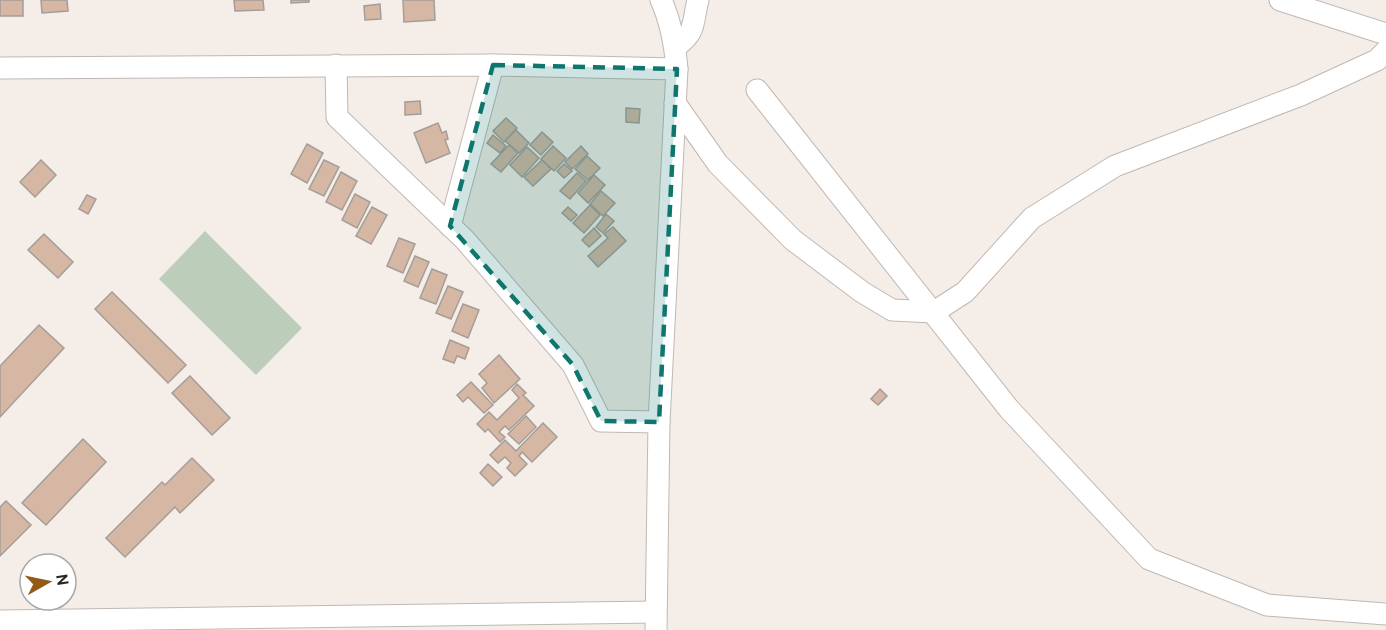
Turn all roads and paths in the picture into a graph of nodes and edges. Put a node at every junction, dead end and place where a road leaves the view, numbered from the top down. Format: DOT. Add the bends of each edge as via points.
graph roads {
  1 [pos="661,0"];
  2 [pos="698,0"];
  3 [pos="1280,0"];
  4 [pos="1386,34"];
  5 [pos="675,47"];
  6 [pos="1386,51"];
  7 [pos="336,65"];
  8 [pos="493,65"];
  9 [pos="0,68"];
  10 [pos="677,69"];
  11 [pos="758,90"];
  12 [pos="675,103"];
  13 [pos="450,226"];
  14 [pos="934,312"];
  15 [pos="659,422"];
  16 [pos="1386,614"];
  17 [pos="0,621"];
  18 [pos="658,624"];
  1 -- 5 [label="street"];
  2 -- 5 [label="street" via="694,25"];
  3 -- 4 [label="street"];
  5 -- 10 [label="street"];
  6 -- 14 [label="street" via="1377,60 1301,95 1115,166 1032,218 965,292"];
  7 -- 8 [label="street"];
  7 -- 9 [label="street"];
  7 -- 13 [label="street" via="337,117"];
  8 -- 10 [label="street"];
  8 -- 13 [label="street"];
  10 -- 12 [label="street"];
  11 -- 14 [label="street"];
  12 -- 14 [label="street" via="717,164 793,240 892,310"];
  12 -- 15 [label="street"];
  13 -- 15 [label="street" via="573,365 601,421"];
  14 -- 16 [label="street" via="1009,409 1149,559 1267,604"];
  15 -- 18 [label="street"];
  17 -- 18 [label="street"];
}
